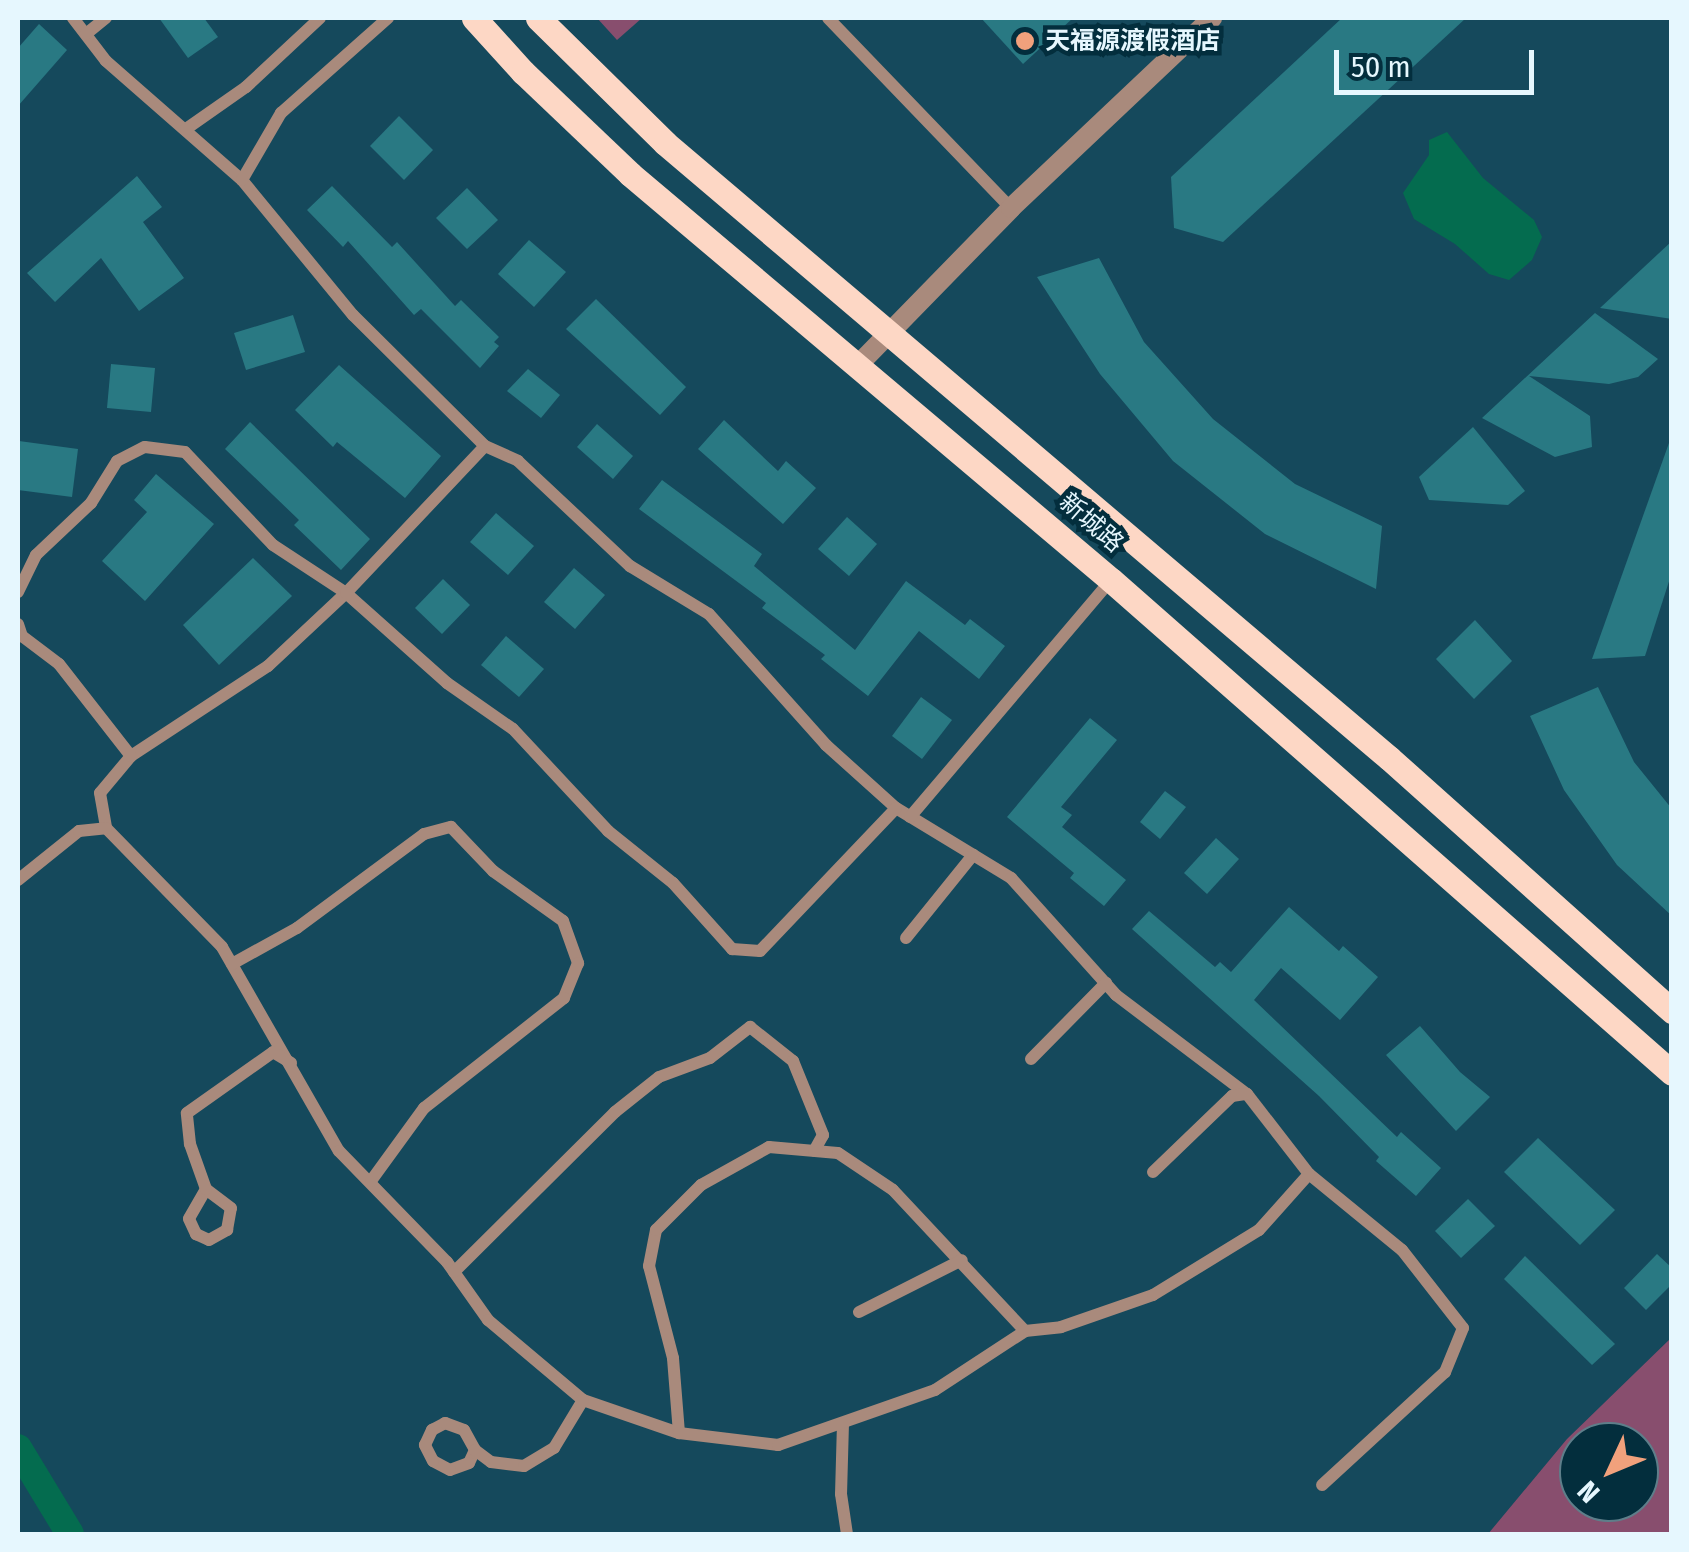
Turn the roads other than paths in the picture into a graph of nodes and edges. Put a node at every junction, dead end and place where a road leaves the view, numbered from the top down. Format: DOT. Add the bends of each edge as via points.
graph roads {
  1 [pos="73,18"];
  2 [pos="106,18"];
  3 [pos="320,18"];
  4 [pos="388,18"];
  5 [pos="474,18"];
  6 [pos="538,18"];
  7 [pos="828,18"];
  8 [pos="1212,18"];
  9 [pos="86,34"];
  10 [pos="186,129"];
  11 [pos="242,180"];
  12 [pos="1010,208"];
  13 [pos="892,331"];
  14 [pos="859,364"];
  15 [pos="485,446"];
  16 [pos="1111,580"];
  17 [pos="18,592"];
  18 [pos="346,593"];
  19 [pos="18,624"];
  20 [pos="130,756"];
  21 [pos="896,808"];
  22 [pos="910,817"];
  23 [pos="106,828"];
  24 [pos="973,854"];
  25 [pos="18,880"];
  26 [pos="906,938"];
  27 [pos="232,964"];
  28 [pos="1106,984"];
  29 [pos="1672,1011"];
  30 [pos="1030,1058"];
  31 [pos="293,1065"];
  32 [pos="1672,1073"];
  33 [pos="1247,1094"];
  34 [pos="814,1151"];
  35 [pos="1153,1172"];
  36 [pos="1310,1174"];
  37 [pos="370,1181"];
  38 [pos="206,1188"];
  39 [pos="962,1260"];
  40 [pos="454,1272"];
  41 [pos="860,1312"];
  42 [pos="1025,1332"];
  43 [pos="583,1400"];
  44 [pos="843,1423"];
  45 [pos="679,1433"];
  46 [pos="475,1450"];
  47 [pos="1322,1485"];
  48 [pos="846,1534"];
  1 -- 9 [label="lane"];
  2 -- 9 [label="lane"];
  3 -- 10 [label="lane" via="246,87"];
  4 -- 11 [label="lane" via="281,113"];
  5 -- 14 [label="main road, 新城路" via="630,174"];
  6 -- 13 [label="main road, 新城路" via="665,143"];
  7 -- 12 [label="lane"];
  8 -- 12 [label="street"];
  9 -- 10 [label="lane" via="106,61"];
  10 -- 11 [label="lane"];
  11 -- 15 [label="lane" via="353,315"];
  12 -- 13 [label="street"];
  13 -- 14 [label="street"];
  13 -- 29 [label="main road, 新城路"];
  14 -- 16 [label="main road, 新城路"];
  15 -- 18 [label="lane"];
  15 -- 21 [label="lane" via="518,461 630,566 709,614 826,744"];
  16 -- 22 [label="lane"];
  16 -- 32 [label="main road, 新城路"];
  17 -- 18 [label="lane" via="36,555 91,502 117,462 144,447 185,452 273,545"];
  18 -- 20 [label="lane" via="268,666"];
  18 -- 21 [label="lane" via="513,729 732,949 760,951"];
  19 -- 20 [label="lane" via="22,636 59,664"];
  20 -- 23 [label="lane" via="100,792"];
  21 -- 22 [label="lane"];
  22 -- 24 [label="lane"];
  23 -- 25 [label="lane" via="78,831"];
  23 -- 27 [label="lane"];
  24 -- 26 [label="lane"];
  24 -- 28 [label="lane" via="1012,878"];
  27 -- 31 [label="lane"];
  27 -- 37 [label="lane" via="296,928 424,834 451,827 494,871 563,922 578,963 564,998 424,1108"];
  28 -- 30 [label="lane"];
  28 -- 33 [label="lane"];
  31 -- 37 [label="lane" via="339,1150"];
  31 -- 38 [label="lane" via="273,1052 187,1113"];
  33 -- 35 [label="lane" via="1232,1096"];
  33 -- 36 [label="lane"];
  34 -- 39 [label="lane" via="838,1153 892,1190"];
  34 -- 40 [label="lane" via="823,1135 793,1061 750,1027 710,1058 659,1078 615,1112"];
  34 -- 45 [label="lane" via="768,1147 700,1185 656,1230 650,1266 673,1358"];
  36 -- 42 [label="lane" via="1259,1230 1154,1295 1061,1327"];
  36 -- 47 [label="lane" via="1402,1250 1463,1328 1444,1372"];
  37 -- 40 [label="lane"];
  39 -- 41 [label="lane"];
  39 -- 42 [label="lane"];
  40 -- 43 [label="lane" via="488,1320"];
  42 -- 44 [label="lane" via="935,1390"];
  43 -- 45 [label="lane"];
  43 -- 46 [label="lane" via="554,1448 524,1466 491,1462"];
  44 -- 45 [label="lane" via="778,1445"];
  44 -- 48 [label="lane"];
}
